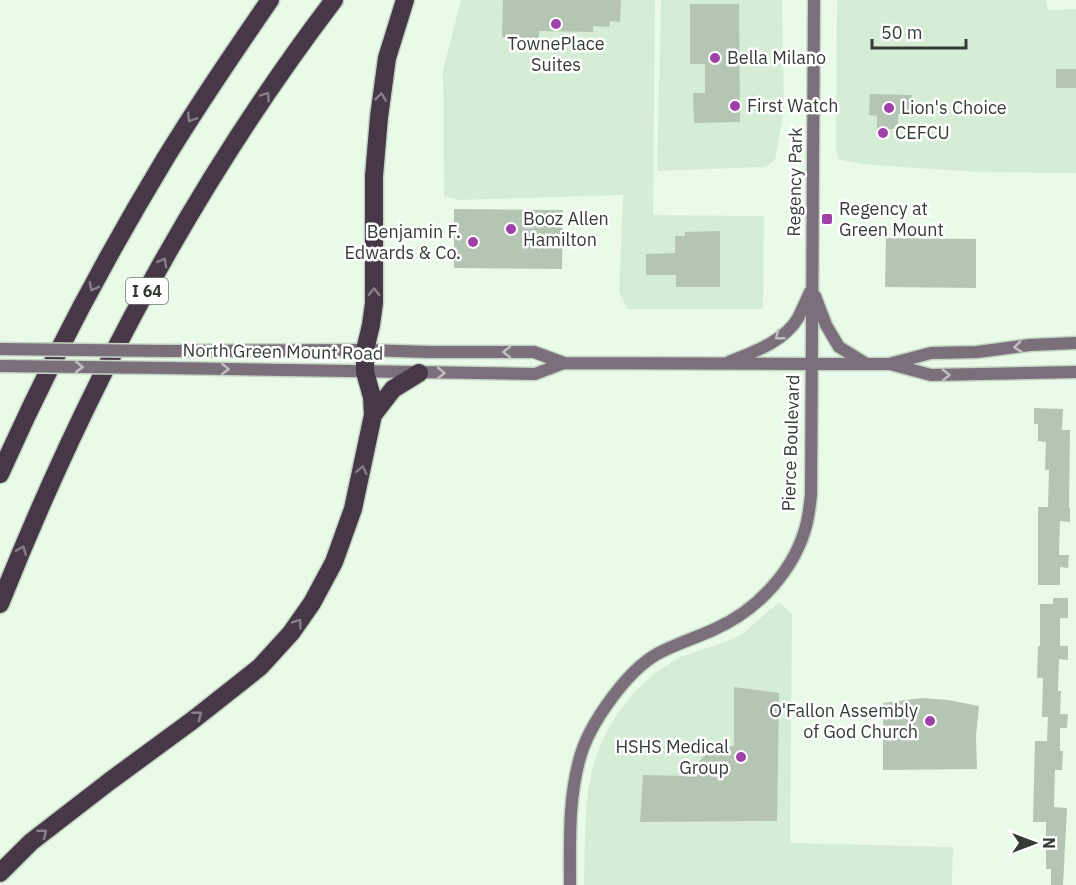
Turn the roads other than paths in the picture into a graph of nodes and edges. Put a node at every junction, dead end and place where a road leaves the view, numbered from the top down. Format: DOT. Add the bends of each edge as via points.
graph roads {
  1 [pos="270,0"];
  2 [pos="334,0"];
  3 [pos="405,0"];
  4 [pos="814,0"];
  5 [pos="812,288"];
  6 [pos="1076,343"];
  7 [pos="0,349"];
  8 [pos="365,350"];
  9 [pos="564,363"];
  10 [pos="889,363"];
  11 [pos="725,364"];
  12 [pos="811,364"];
  13 [pos="867,364"];
  14 [pos="0,366"];
  15 [pos="365,372"];
  16 [pos="1076,372"];
  17 [pos="419,373"];
  18 [pos="373,415"];
  19 [pos="0,474"];
  20 [pos="0,604"];
  21 [pos="0,873"];
  22 [pos="570,885"];
  1 -- 19 [label="highway, I 64, one-way" via="172,148 118,239"];
  20 -- 2 [label="highway, I 64, one-way" via="64,453 162,264 258,108"];
  8 -- 3 [label="highway, one-way" via="374,303 374,176 379,117 387,58"];
  4 -- 5 [label="street, Regency Park"];
  5 -- 11 [label="street, one-way" via="797,320 783,334"];
  5 -- 12 [label="street, Regency Park"];
  5 -- 13 [label="street" via="839,347"];
  6 -- 10 [label="street, North Green Mount Road, one-way" via="931,353"];
  7 -- 8 [label="street, North Green Mount Road, bridge"];
  9 -- 8 [label="street, North Green Mount Road, one-way" via="534,352"];
  8 -- 15 [label="highway"];
  9 -- 11 [label="street, North Green Mount Road"];
  17 -- 9 [label="street, North Green Mount Road, one-way" via="535,374"];
  10 -- 13 [label="street, North Green Mount Road"];
  10 -- 16 [label="street, North Green Mount Road, one-way" via="931,375"];
  11 -- 12 [label="street, North Green Mount Road"];
  12 -- 13 [label="street, North Green Mount Road"];
  12 -- 22 [label="street, Pierce Boulevard" via="811,495 795,553 760,600 716,629 655,655 609,701 580,755 571,804"];
  14 -- 15 [label="street, North Green Mount Road, one-way, bridge"];
  15 -- 17 [label="street, North Green Mount Road"];
  15 -- 18 [label="highway"];
  17 -- 18 [label="highway" via="393,389"];
  21 -- 18 [label="highway, one-way" via="31,842 260,667 291,633 312,603 337,553 353,509"];
}
